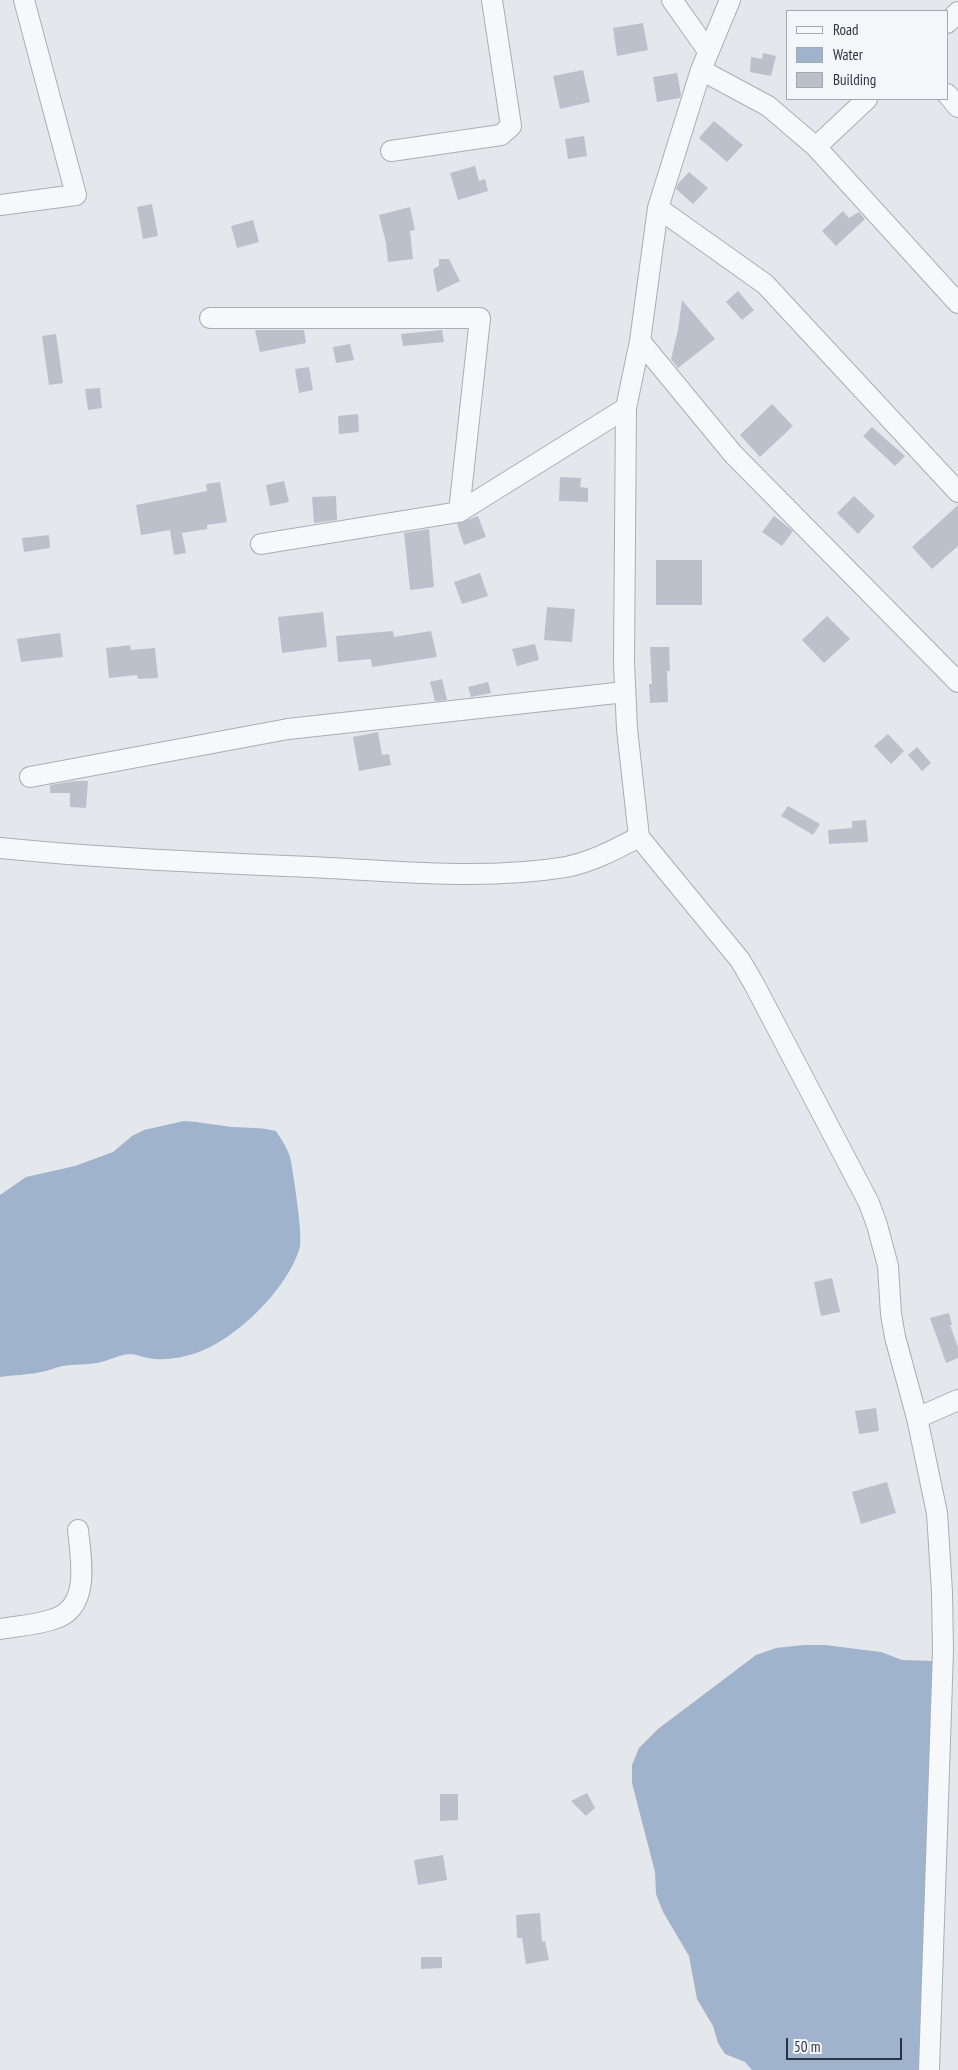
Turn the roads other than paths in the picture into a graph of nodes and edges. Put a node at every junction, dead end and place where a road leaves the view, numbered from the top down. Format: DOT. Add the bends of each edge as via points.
graph roads {
  1 [pos="24,0"];
  2 [pos="492,0"];
  3 [pos="672,0"];
  4 [pos="730,0"];
  5 [pos="958,12"];
  6 [pos="948,22"];
  7 [pos="705,61"];
  8 [pos="948,95"];
  9 [pos="866,100"];
  10 [pos="958,107"];
  11 [pos="816,147"];
  12 [pos="391,150"];
  13 [pos="0,205"];
  14 [pos="658,208"];
  15 [pos="958,303"];
  16 [pos="210,318"];
  17 [pos="640,341"];
  18 [pos="626,408"];
  19 [pos="958,492"];
  20 [pos="459,512"];
  21 [pos="261,544"];
  22 [pos="958,682"];
  23 [pos="625,692"];
  24 [pos="30,777"];
  25 [pos="639,838"];
  26 [pos="0,848"];
  27 [pos="958,1400"];
  28 [pos="917,1418"];
  29 [pos="78,1530"];
  30 [pos="0,1629"];
  31 [pos="929,2070"];
  1 -- 13 [label="street" via="76,195"];
  2 -- 12 [label="street" via="511,126 501,135"];
  3 -- 7 [label="street"];
  4 -- 7 [label="street"];
  5 -- 6 [label="street"];
  7 -- 11 [label="street" via="768,106"];
  7 -- 14 [label="street"];
  8 -- 10 [label="street"];
  9 -- 11 [label="street"];
  11 -- 15 [label="street"];
  14 -- 17 [label="street"];
  14 -- 19 [label="street" via="764,284"];
  16 -- 20 [label="street" via="480,318"];
  17 -- 18 [label="street"];
  17 -- 22 [label="street" via="733,454"];
  18 -- 20 [label="street"];
  18 -- 23 [label="street"];
  20 -- 21 [label="street"];
  23 -- 24 [label="street" via="288,729"];
  23 -- 25 [label="street"];
  25 -- 26 [label="street" via="602,856 568,867 513,874 465,875"];
  25 -- 28 [label="street" via="740,960 869,1203 888,1266 895,1337"];
  27 -- 28 [label="street"];
  28 -- 31 [label="street" via="937,1513 942,1592 943,1651"];
  29 -- 30 [label="street" via="81,1582 78,1596 69,1611 54,1619"];
}
